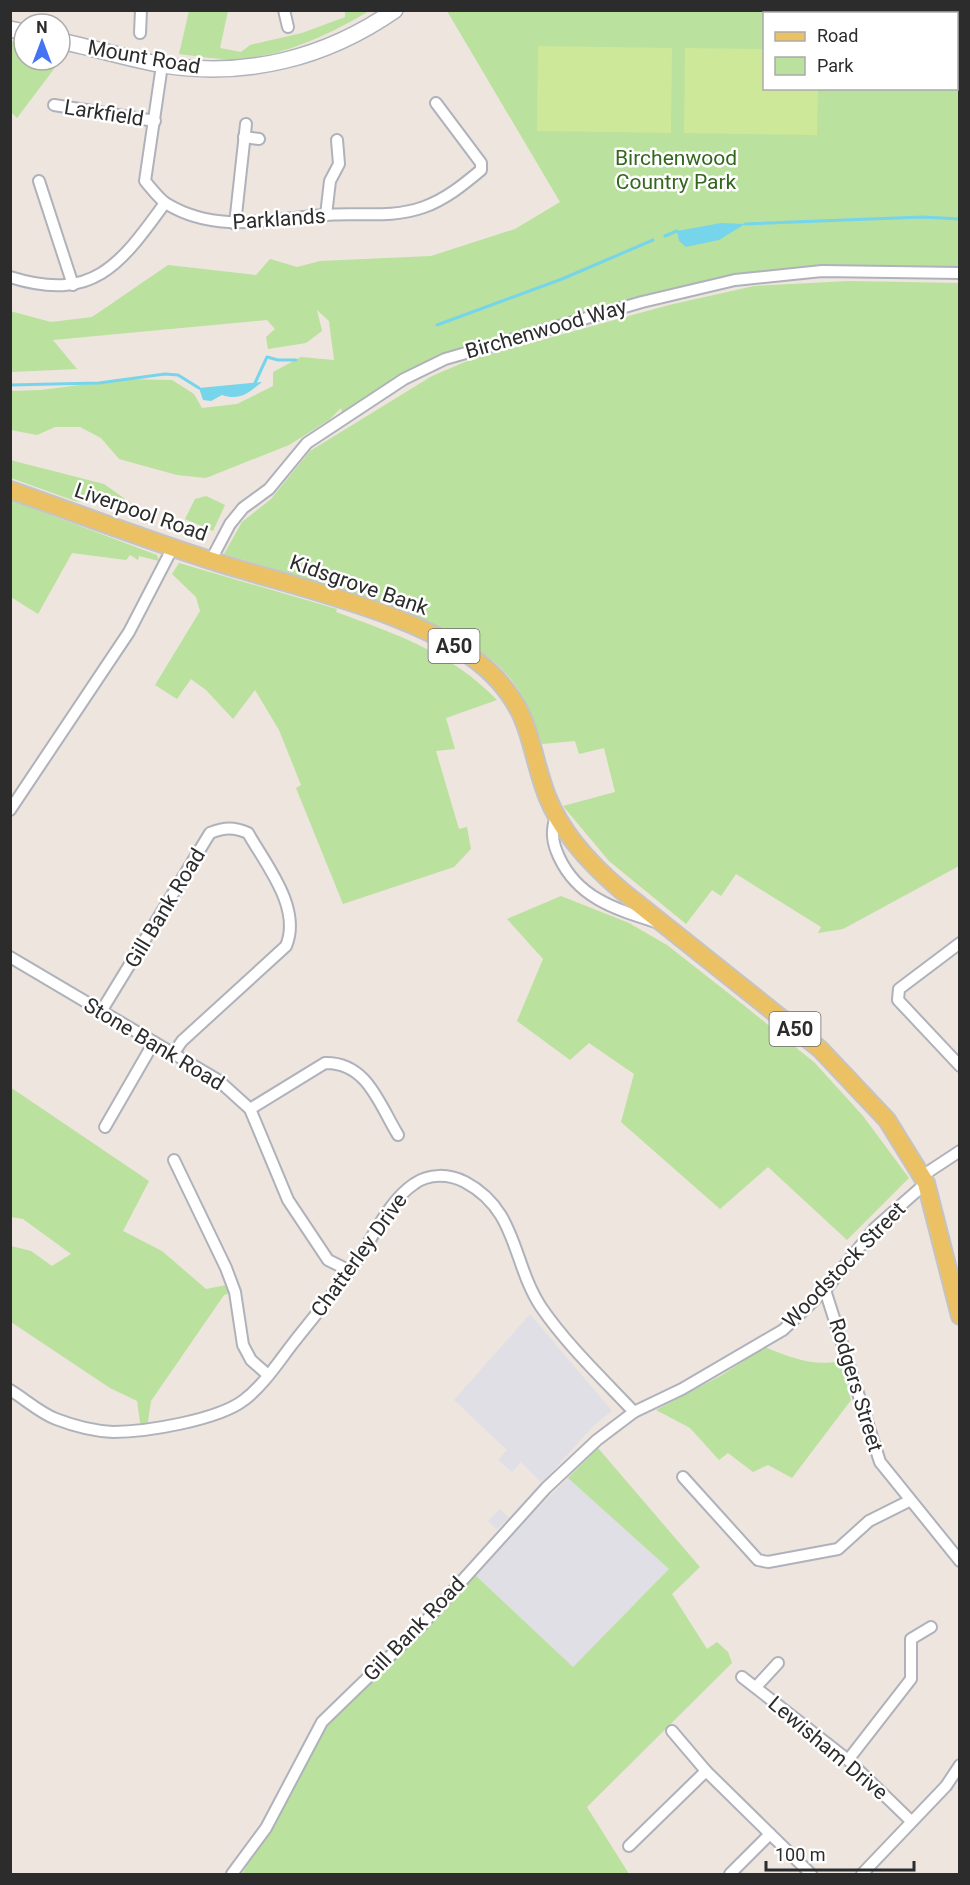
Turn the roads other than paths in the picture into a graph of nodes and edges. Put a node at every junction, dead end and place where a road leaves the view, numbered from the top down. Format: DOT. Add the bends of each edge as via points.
graph roads {
  1 [pos="141,10"];
  2 [pos="284,10"];
  3 [pos="395,10"];
  4 [pos="288,27"];
  5 [pos="140,33"];
  6 [pos="72,43"];
  7 [pos="162,65"];
  8 [pos="436,103"];
  9 [pos="54,105"];
  10 [pos="155,121"];
  11 [pos="246,124"];
  12 [pos="244,137"];
  13 [pos="259,139"];
  14 [pos="336,140"];
  15 [pos="39,181"];
  16 [pos="165,203"];
  17 [pos="326,215"];
  18 [pos="235,224"];
  19 [pos="960,273"];
  20 [pos="10,277"];
  21 [pos="73,285"];
  22 [pos="10,489"];
  23 [pos="173,547"];
  24 [pos="211,560"];
  25 [pos="257,574"];
  26 [pos="10,810"];
  27 [pos="556,816"];
  28 [pos="664,925"];
  29 [pos="960,943"];
  30 [pos="10,957"];
  31 [pos="102,1010"];
  32 [pos="154,1042"];
  33 [pos="173,1054"];
  34 [pos="960,1066"];
  35 [pos="250,1109"];
  36 [pos="105,1127"];
  37 [pos="398,1135"];
  38 [pos="960,1151"];
  39 [pos="174,1160"];
  40 [pos="924,1179"];
  41 [pos="350,1271"];
  42 [pos="825,1290"];
  43 [pos="960,1316"];
  44 [pos="268,1375"];
  45 [pos="10,1390"];
  46 [pos="633,1412"];
  47 [pos="683,1477"];
  48 [pos="909,1501"];
  49 [pos="960,1561"];
  50 [pos="931,1627"];
  51 [pos="778,1662"];
  52 [pos="742,1677"];
  53 [pos="756,1687"];
  54 [pos="672,1731"];
  55 [pos="848,1761"];
  56 [pos="960,1765"];
  57 [pos="706,1771"];
  58 [pos="911,1821"];
  59 [pos="770,1834"];
  60 [pos="629,1846"];
  61 [pos="231,1875"];
  62 [pos="730,1875"];
  63 [pos="811,1875"];
  64 [pos="862,1875"];
  1 -- 5 [label="street"];
  2 -- 4 [label="street"];
  3 -- 7 [label="street, Mount Road" via="340,43 288,61 254,68"];
  6 -- 7 [label="street, Mount Road"];
  7 -- 10 [label="street, Parklands"];
  8 -- 17 [label="street, Parklands" via="482,163 481,170 449,196 400,214"];
  9 -- 10 [label="street, Larkfield"];
  10 -- 16 [label="street, Parklands" via="145,181"];
  11 -- 12 [label="street"];
  12 -- 13 [label="street"];
  12 -- 18 [label="street"];
  14 -- 17 [label="street" via="339,164 330,181"];
  15 -- 21 [label="street"];
  16 -- 18 [label="street, Parklands" via="192,216"];
  16 -- 21 [label="street" via="138,240 107,271"];
  17 -- 18 [label="street, Parklands"];
  19 -- 24 [label="street, Birchenwood Way" via="822,271 735,280 642,302 445,359 404,379 307,443 269,489 243,508"];
  20 -- 21 [label="street" via="40,286"];
  22 -- 23 [label="main road, Liverpool Road / A50"];
  23 -- 24 [label="main road, Liverpool Road / A50"];
  23 -- 26 [label="street" via="129,632"];
  24 -- 25 [label="main road, Liverpool Road / A50"];
  25 -- 27 [label="main road, Kidsgrove Bank / A50" via="358,605 416,628 480,663 521,711"];
  27 -- 28 [label="main road, Kidsgrove Bank / A50" via="603,875"];
  27 -- 28 [label="street, Kidsgrove Bank" via="552,831 556,850 564,868 585,892 601,903"];
  28 -- 40 [label="main road, Kidsgrove Bank / A50" via="820,1049 886,1120"];
  29 -- 34 [label="street" via="899,989 897,995"];
  30 -- 31 [label="street, Stone Bank Road"];
  31 -- 32 [label="street, Stone Bank Road"];
  31 -- 33 [label="street, Gill Bank Road" via="210,833 235,828 248,833 285,901 291,934 286,946"];
  32 -- 33 [label="street, Stone Bank Road"];
  32 -- 36 [label="street"];
  33 -- 35 [label="street, Stone Bank Road" via="218,1080"];
  35 -- 37 [label="street" via="325,1063 340,1062 362,1075"];
  35 -- 41 [label="street, Stone Bank Road" via="288,1200 328,1260"];
  38 -- 40 [label="street, Woodstock Street"];
  39 -- 44 [label="street" via="226,1268 243,1345 250,1360"];
  40 -- 42 [label="street, Woodstock Street" via="875,1228"];
  40 -- 43 [label="main road, A50"];
  41 -- 44 [label="street, Chatterley Drive"];
  41 -- 46 [label="street, Chatterley Drive" via="407,1189 424,1178 441,1175 465,1182 489,1201 507,1223 525,1276 540,1305"];
  42 -- 46 [label="street, Woodstock Street" via="783,1330 682,1389"];
  42 -- 48 [label="street, Rodgers Street" via="880,1462"];
  44 -- 45 [label="street, Chatterley Drive" via="244,1400 222,1414 115,1432 53,1418"];
  46 -- 61 [label="street, Gill Bank Road" via="546,1488 422,1625 322,1722 266,1828"];
  47 -- 48 [label="street" via="758,1560 768,1562 838,1549 869,1521"];
  48 -- 49 [label="street, Rodgers Street"];
  50 -- 55 [label="street" via="909,1636 911,1678"];
  51 -- 53 [label="street"];
  52 -- 53 [label="street, Lewisham Drive"];
  53 -- 55 [label="street, Lewisham Drive"];
  54 -- 57 [label="street"];
  55 -- 58 [label="street, Lewisham Drive"];
  56 -- 58 [label="street" via="946,1786"];
  57 -- 59 [label="street"];
  57 -- 60 [label="street"];
  58 -- 64 [label="street"];
  59 -- 62 [label="street"];
  59 -- 63 [label="street"];
}
